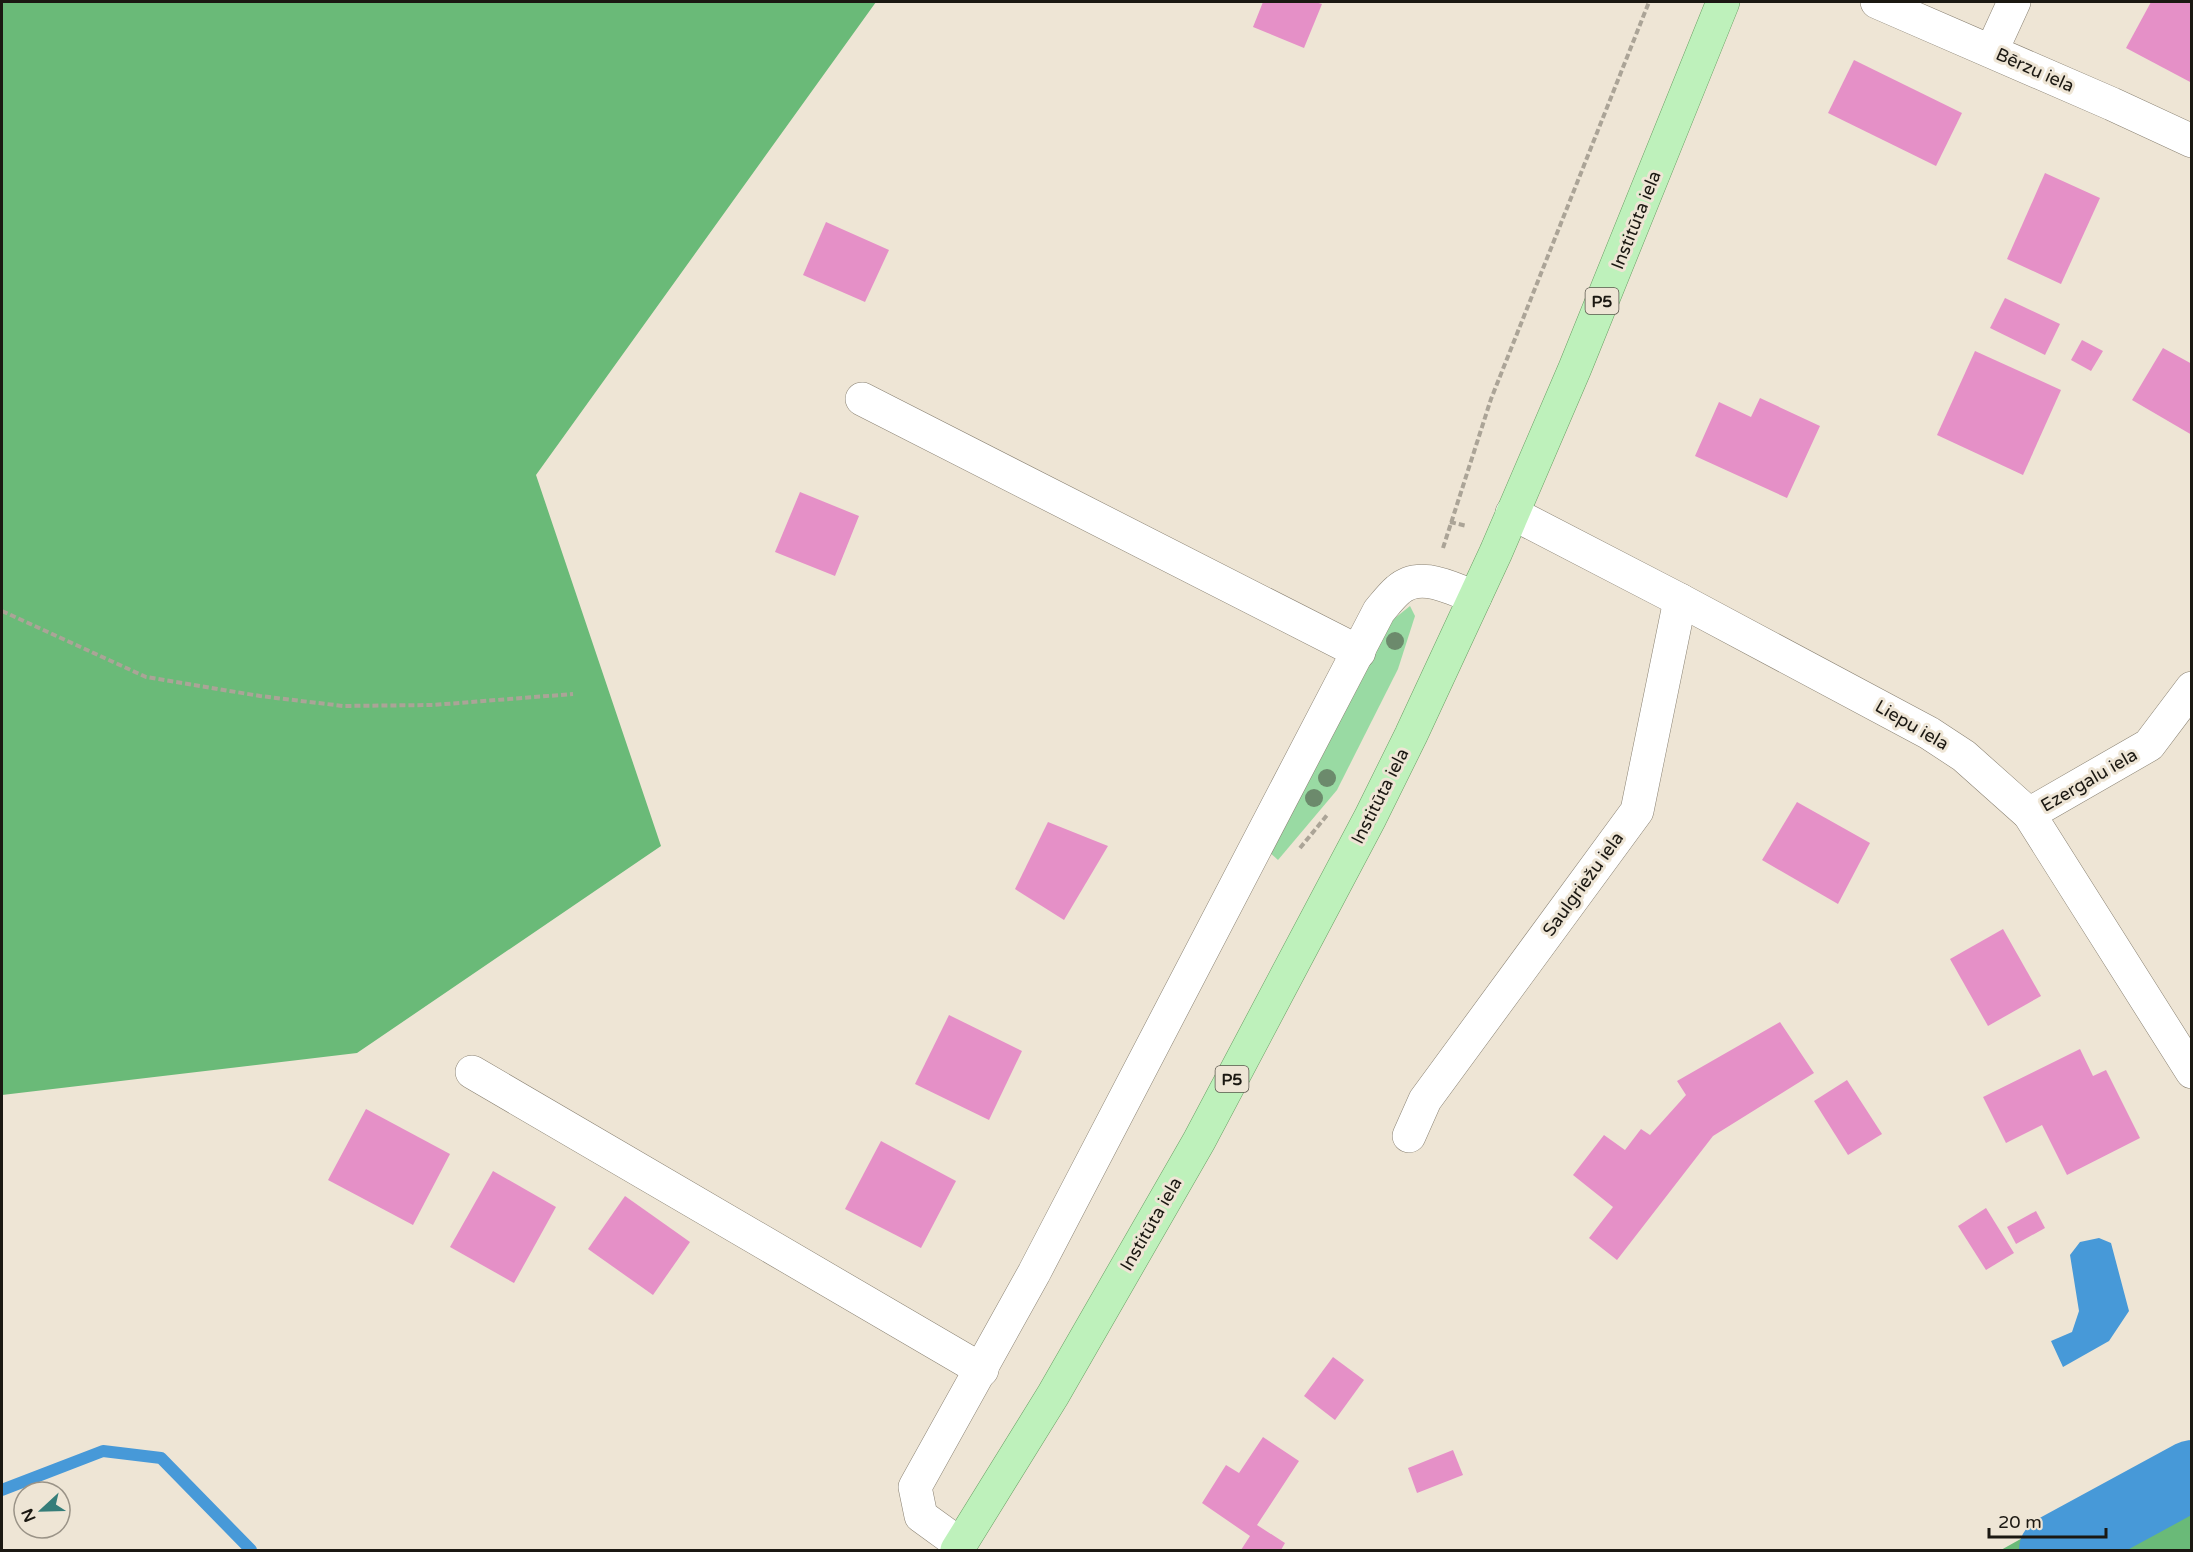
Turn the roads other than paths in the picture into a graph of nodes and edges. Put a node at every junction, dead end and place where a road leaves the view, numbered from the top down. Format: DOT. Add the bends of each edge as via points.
graph roads {
  1 [pos="1723,2"];
  2 [pos="1877,2"];
  3 [pos="2014,2"];
  4 [pos="1992,50"];
  5 [pos="2192,141"];
  6 [pos="862,399"];
  7 [pos="1512,513"];
  8 [pos="1475,597"];
  9 [pos="1680,600"];
  10 [pos="1359,652"];
  11 [pos="2192,688"];
  12 [pos="2029,814"];
  13 [pos="472,1072"];
  14 [pos="2192,1072"];
  15 [pos="1409,1136"];
  16 [pos="982,1370"];
  17 [pos="959,1548"];
  1 -- 7 [label="main road, Institūta iela / P5"];
  2 -- 4 [label="street, Bērzu iela"];
  3 -- 4 [label="street"];
  4 -- 5 [label="street, Bērzu iela"];
  6 -- 10 [label="street"];
  7 -- 8 [label="main road, Institūta iela / P5"];
  7 -- 9 [label="street, Liepu iela"];
  8 -- 10 [label="street" via="1418,580 1400,588 1379,611"];
  8 -- 17 [label="main road, Institūta iela / P5" via="1370,818 1199,1141 1053,1395"];
  9 -- 12 [label="street, Liepu iela" via="1929,733 1964,756"];
  9 -- 15 [label="street, Saulgriežu iela" via="1637,811 1425,1100"];
  10 -- 16 [label="street"];
  11 -- 12 [label="street, Ezergalu iela" via="2149,745"];
  12 -- 14 [label="street, Liepu iela"];
  13 -- 16 [label="street"];
  16 -- 17 [label="street" via="915,1487 921,1516"];
}
